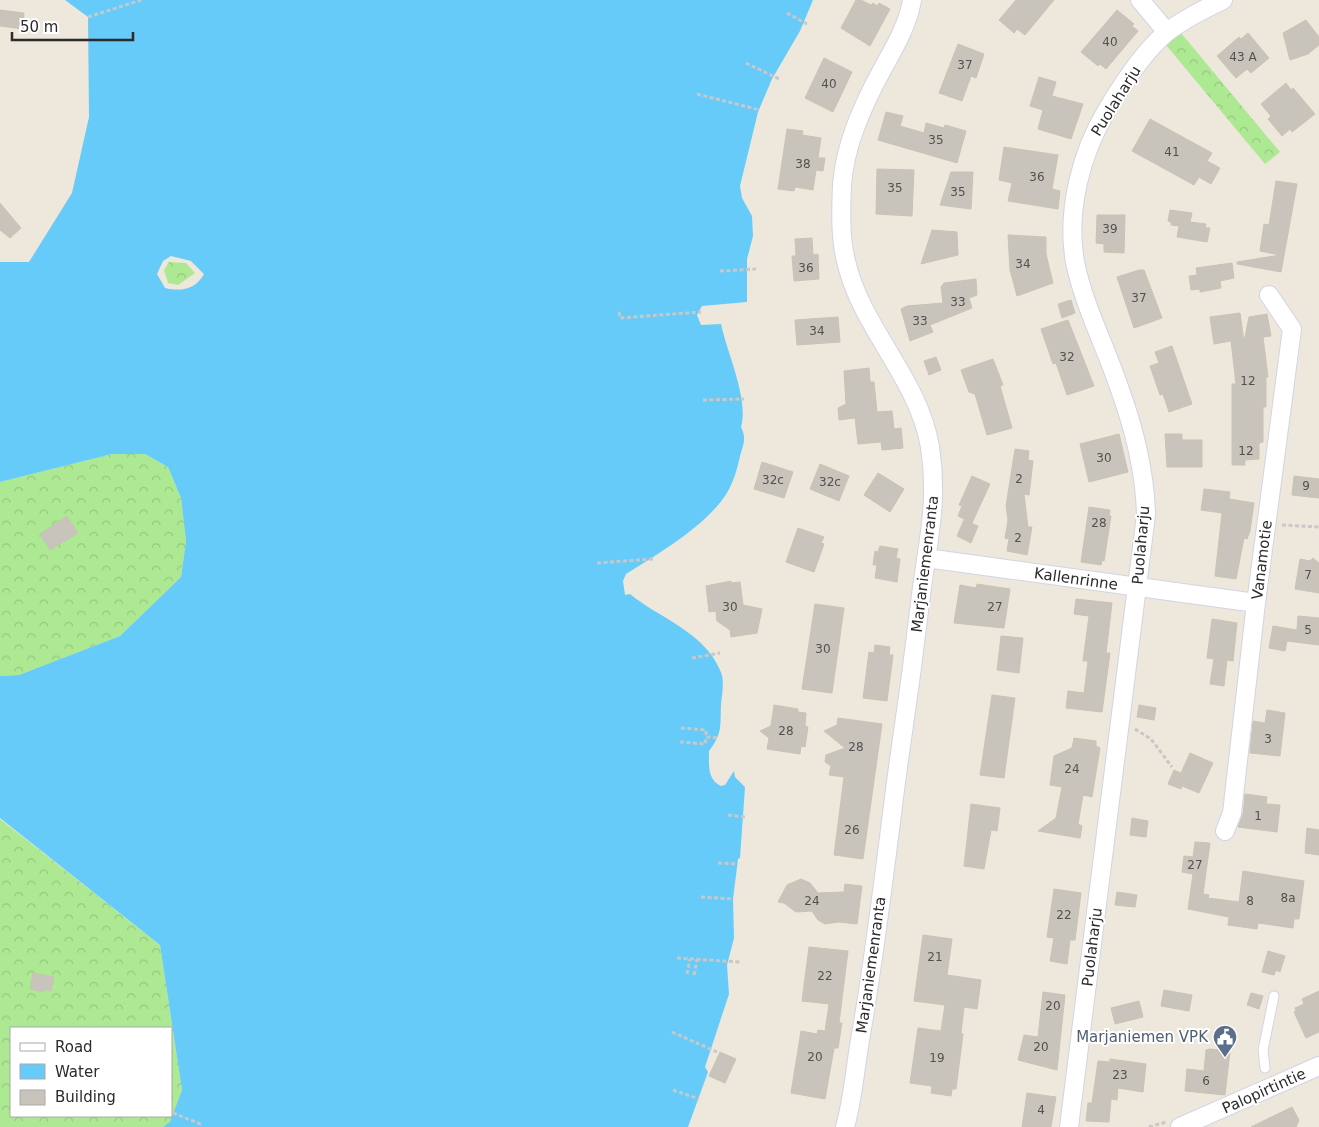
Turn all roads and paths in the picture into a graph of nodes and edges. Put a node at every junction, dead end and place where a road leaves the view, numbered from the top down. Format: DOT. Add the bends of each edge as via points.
graph roads {
  1 [pos="141,0"];
  2 [pos="912,0"];
  3 [pos="1140,0"];
  4 [pos="1223,0"];
  5 [pos="787,13"];
  6 [pos="88,17"];
  7 [pos="807,24"];
  8 [pos="1167,32"];
  9 [pos="746,63"];
  10 [pos="780,79"];
  11 [pos="698,94"];
  12 [pos="760,110"];
  13 [pos="756,269"];
  14 [pos="720,271"];
  15 [pos="1269,295"];
  16 [pos="619,312"];
  17 [pos="701,312"];
  18 [pos="744,398"];
  19 [pos="703,400"];
  20 [pos="1283,526"];
  21 [pos="1319,527"];
  22 [pos="926,558"];
  23 [pos="653,559"];
  24 [pos="598,563"];
  25 [pos="1137,588"];
  26 [pos="1256,603"];
  27 [pos="720,653"];
  28 [pos="692,658"];
  29 [pos="681,728"];
  30 [pos="1137,730"];
  31 [pos="706,737"];
  32 [pos="719,738"];
  33 [pos="680,742"];
  34 [pos="1172,767"];
  35 [pos="728,816"];
  36 [pos="746,817"];
  37 [pos="1225,832"];
  38 [pos="718,863"];
  39 [pos="738,864"];
  40 [pos="701,897"];
  41 [pos="734,899"];
  42 [pos="677,958"];
  43 [pos="690,959"];
  44 [pos="696,959"];
  45 [pos="740,962"];
  46 [pos="687,974"];
  47 [pos="694,975"];
  48 [pos="1274,996"];
  49 [pos="672,1032"];
  50 [pos="717,1052"];
  51 [pos="1319,1066"];
  52 [pos="1265,1068"];
  53 [pos="673,1090"];
  54 [pos="699,1099"];
  55 [pos="173,1113"];
  56 [pos="203,1124"];
  57 [pos="845,1127"];
  58 [pos="1070,1127"];
  59 [pos="1180,1127"];
  1 -- 6 [label="path"];
  2 -- 22 [label="street, Marjaniemenranta" via="904,27 856,124 842,184 842,228 846,262 858,296 923,415 930,445 934,492 933,522"];
  3 -- 8 [label="street"];
  4 -- 8 [label="street, Puolaharju"];
  5 -- 7 [label="path"];
  8 -- 25 [label="street, Puolaharju" via="1131,73 1091,140 1076,197 1073,231 1075,261 1088,308 1119,386 1140,454 1146,515"];
  9 -- 10 [label="path"];
  11 -- 12 [label="path"];
  13 -- 14 [label="path"];
  15 -- 26 [label="street, Vanamotie" via="1292,329"];
  16 -- 17 [label="path" via="620,318"];
  18 -- 19 [label="path"];
  20 -- 21 [label="path"];
  22 -- 25 [label="street, Kallenrinne"];
  22 -- 57 [label="street, Marjaniemenranta" via="866,1006"];
  23 -- 24 [label="path"];
  25 -- 26 [label="street, Kallenrinne"];
  25 -- 58 [label="street, Puolaharju"];
  26 -- 37 [label="street, Vanamotie" via="1232,813"];
  27 -- 28 [label="path"];
  29 -- 31 [label="path" via="706,730"];
  30 -- 34 [label="path" via="1151,738"];
  31 -- 32 [label="path"];
  31 -- 33 [label="path" via="705,744"];
  35 -- 36 [label="path"];
  38 -- 39 [label="path"];
  40 -- 41 [label="path"];
  42 -- 43 [label="path"];
  43 -- 44 [label="path"];
  43 -- 46 [label="path"];
  44 -- 45 [label="path"];
  44 -- 47 [label="path"];
  48 -- 52 [label="lane" via="1262,1050"];
  49 -- 50 [label="path"];
  51 -- 59 [label="street, Palopirtintie"];
  53 -- 54 [label="path"];
  55 -- 56 [label="path"];
}
